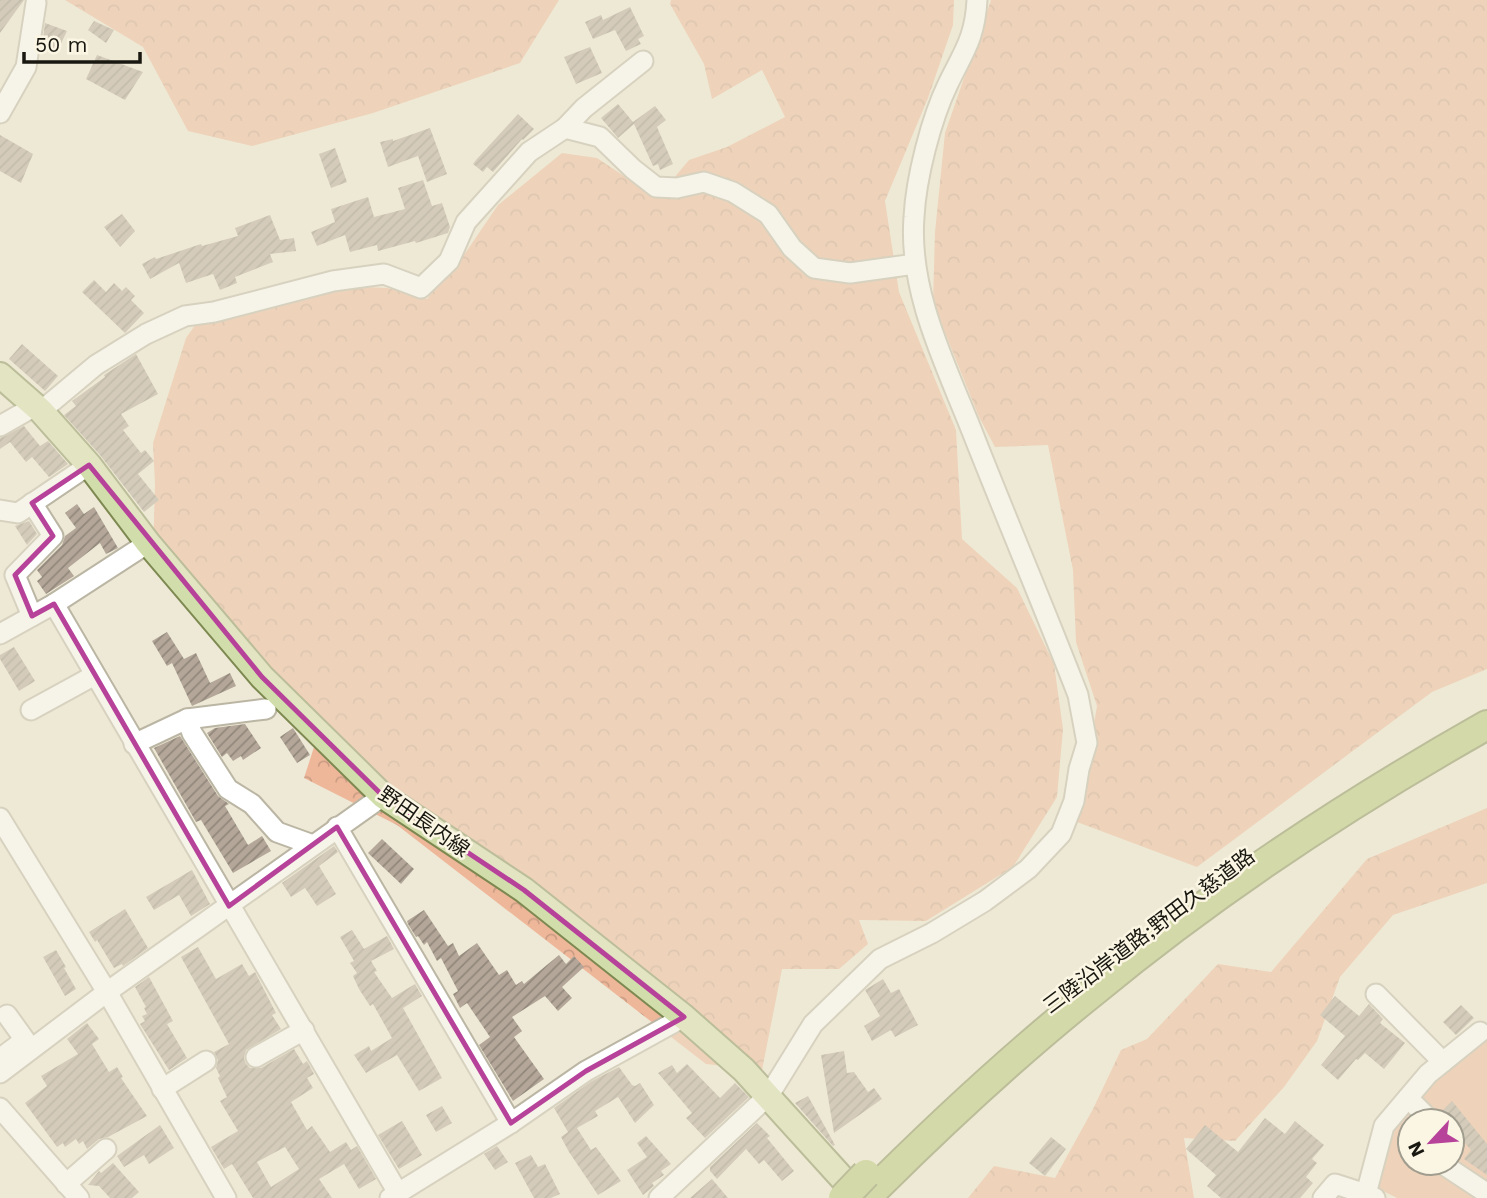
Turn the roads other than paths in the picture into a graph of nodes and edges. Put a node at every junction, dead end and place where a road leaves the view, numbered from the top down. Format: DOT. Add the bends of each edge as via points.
graph roads {
  1 [pos="977,0"];
  2 [pos="36,3"];
  3 [pos="643,61"];
  4 [pos="0,113"];
  5 [pos="565,128"];
  6 [pos="915,264"];
  7 [pos="0,374"];
  8 [pos="38,409"];
  9 [pos="0,426"];
  10 [pos="89,465"];
  11 [pos="32,503"];
  12 [pos="0,510"];
  13 [pos="148,543"];
  14 [pos="54,604"];
  15 [pos="32,616"];
  16 [pos="0,634"];
  17 [pos="95,675"];
  18 [pos="1487,707"];
  19 [pos="267,709"];
  20 [pos="31,710"];
  21 [pos="187,719"];
  22 [pos="1487,726"];
  23 [pos="134,744"];
  24 [pos="383,796"];
  25 [pos="0,818"];
  26 [pos="337,827"];
  27 [pos="313,845"];
  28 [pos="229,906"];
  29 [pos="107,992"];
  30 [pos="1376,994"];
  31 [pos="7,1016"];
  32 [pos="684,1017"];
  33 [pos="304,1030"];
  34 [pos="1480,1032"];
  35 [pos="256,1057"];
  36 [pos="0,1059"];
  37 [pos="206,1062"];
  38 [pos="1443,1062"];
  39 [pos="0,1073"];
  40 [pos="162,1089"];
  41 [pos="769,1096"];
  42 [pos="1408,1098"];
  43 [pos="1417,1107"];
  44 [pos="0,1108"];
  45 [pos="512,1123"];
  46 [pos="106,1149"];
  47 [pos="1462,1177"];
  48 [pos="866,1189"];
  49 [pos="73,1191"];
  50 [pos="1485,1192"];
  51 [pos="394,1195"];
  52 [pos="1371,1196"];
  53 [pos="226,1198"];
  54 [pos="659,1198"];
  55 [pos="843,1198"];
  56 [pos="1324,1198"];
  1 -- 6 [label="street" via="975,23 947,85 920,174 914,217"];
  2 -- 4 [label="street" via="26,67"];
  3 -- 5 [label="street"];
  5 -- 6 [label="street" via="600,137 656,187 704,182 733,192 768,214 792,248 814,268 850,273"];
  5 -- 8 [label="street" via="529,152 466,222 449,261 421,288 384,274 333,281 185,316 96,365"];
  6 -- 41 [label="street" via="932,331 1078,695 1087,743 1061,834 1028,869 985,901 880,960 813,1024"];
  7 -- 8 [label="main road, 野田長内線"];
  8 -- 9 [label="street"];
  8 -- 10 [label="main road, 野田長内線"];
  10 -- 11 [label="street"];
  10 -- 13 [label="main road, 野田長内線"];
  11 -- 12 [label="street" via="18,513"];
  11 -- 15 [label="street" via="53,536 15,575"];
  13 -- 14 [label="street"];
  13 -- 24 [label="main road, 野田長内線" via="262,677"];
  14 -- 15 [label="street"];
  14 -- 17 [label="street"];
  15 -- 16 [label="street"];
  17 -- 20 [label="street"];
  17 -- 23 [label="street"];
  18 -- 48 [label="highway, 三陸沿岸道路;野田久慈道路" via="1288,827 1080,980 931,1110"];
  19 -- 21 [label="street"];
  21 -- 23 [label="street"];
  21 -- 27 [label="street" via="228,789 252,804 277,832"];
  22 -- 48 [label="highway, 三陸沿岸道路;野田久慈道路" via="1308,834 1194,914 1094,991"];
  23 -- 28 [label="street"];
  24 -- 26 [label="street"];
  24 -- 32 [label="main road, 野田長内線" via="524,890"];
  25 -- 29 [label="street"];
  26 -- 27 [label="street"];
  26 -- 45 [label="street"];
  27 -- 28 [label="street"];
  28 -- 29 [label="street"];
  28 -- 33 [label="street"];
  29 -- 39 [label="street"];
  29 -- 40 [label="street"];
  30 -- 38 [label="street"];
  31 -- 36 [label="street" via="25,1040"];
  32 -- 41 [label="main road, 野田長内線"];
  32 -- 45 [label="street" via="586,1070"];
  33 -- 35 [label="street"];
  33 -- 51 [label="street"];
  34 -- 38 [label="street"];
  37 -- 40 [label="street"];
  38 -- 42 [label="street"];
  40 -- 53 [label="street"];
  41 -- 48 [label="main road, 野田長内線" via="851,1188"];
  41 -- 54 [label="street"];
  42 -- 43 [label="street"];
  42 -- 52 [label="street" via="1384,1126"];
  44 -- 49 [label="street"];
  45 -- 51 [label="street"];
  46 -- 49 [label="street"];
  47 -- 50 [label="street"];
  48 -- 55 [label="highway, 三陸沿岸道路;野田久慈道路, bridge"];
  52 -- 56 [label="street" via="1335,1184"];
}
